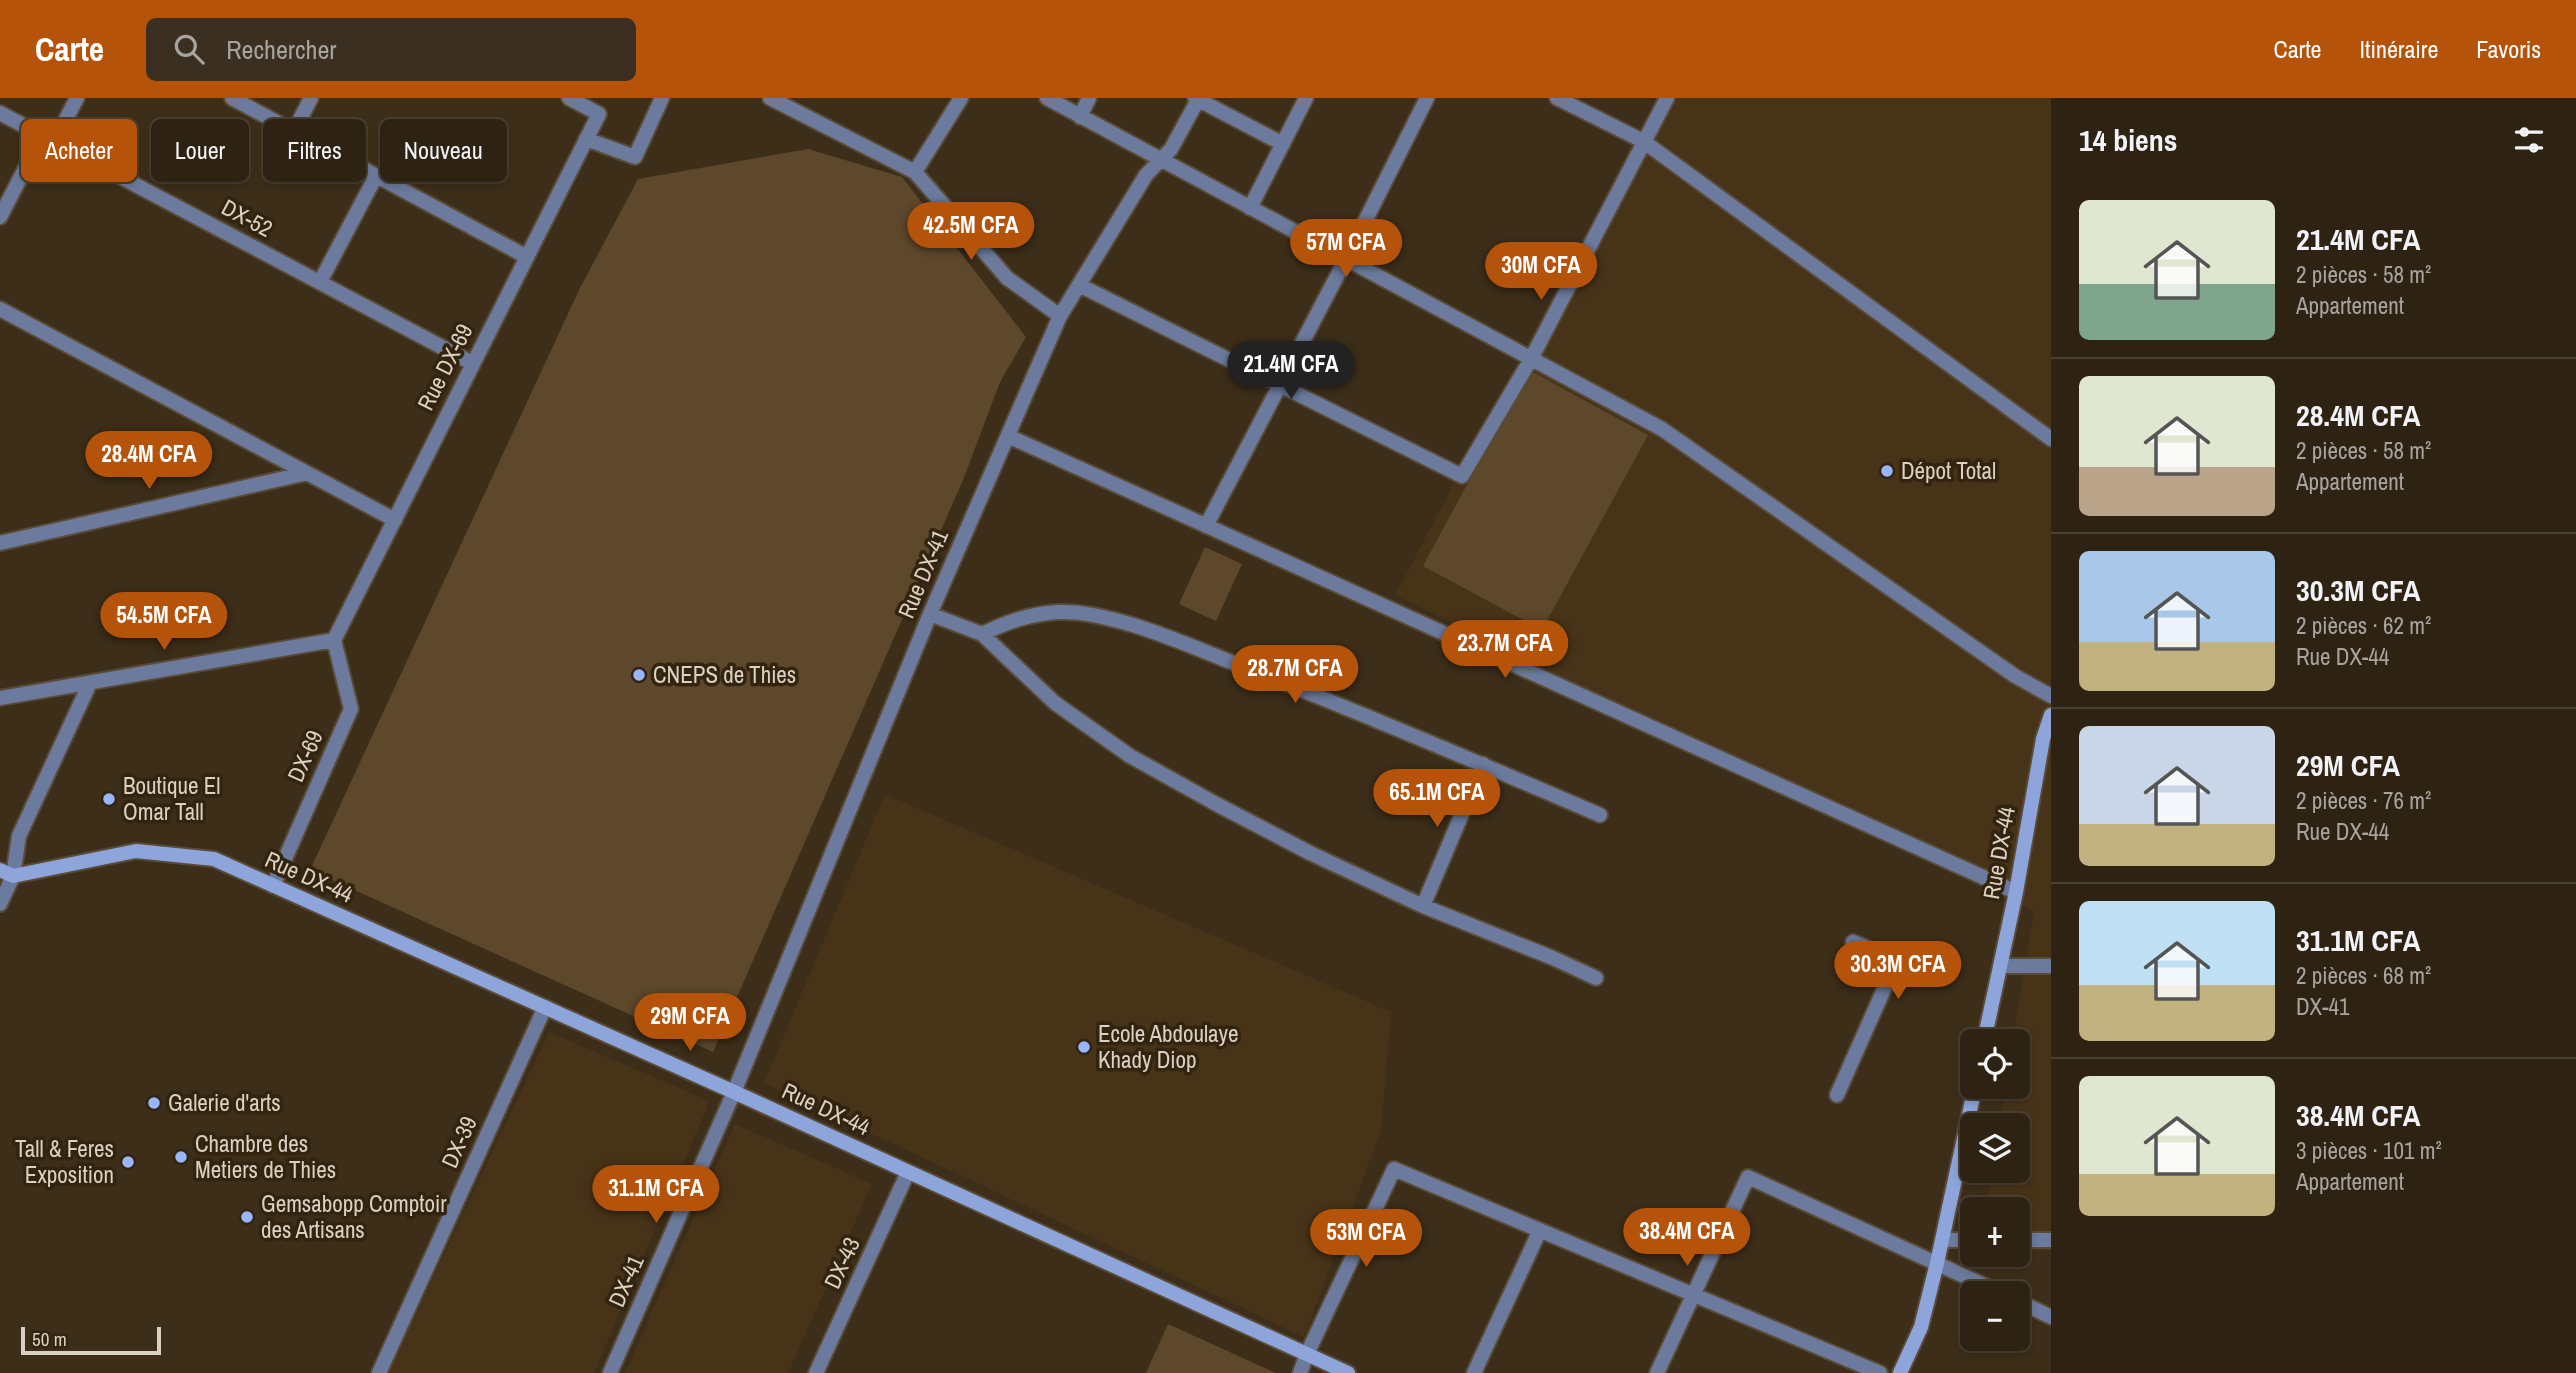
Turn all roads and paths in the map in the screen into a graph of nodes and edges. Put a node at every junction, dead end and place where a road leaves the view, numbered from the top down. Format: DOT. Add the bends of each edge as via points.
graph roads {
  1 [pos="77,98"];
  2 [pos="232,98"];
  3 [pos="311,98"];
  4 [pos="569,98"];
  5 [pos="662,98"];
  6 [pos="769,98"];
  7 [pos="961,98"];
  8 [pos="1047,98"];
  9 [pos="1089,98"];
  10 [pos="1306,98"];
  11 [pos="1427,98"];
  12 [pos="1557,98"];
  13 [pos="1667,98"];
  14 [pos="1198,99"];
  15 [pos="0,113"];
  16 [pos="1080,117"];
  17 [pos="62,119"];
  18 [pos="271,119"];
  19 [pos="300,119"];
  20 [pos="21,124"];
  21 [pos="586,139"];
  22 [pos="1643,141"];
  23 [pos="1283,144"];
  24 [pos="1160,160"];
  25 [pos="366,171"];
  26 [pos="915,172"];
  27 [pos="376,176"];
  28 [pos="22,182"];
  29 [pos="130,182"];
  30 [pos="1250,208"];
  31 [pos="0,217"];
  32 [pos="527,257"];
  33 [pos="1346,259"];
  34 [pos="320,282"];
  35 [pos="1079,285"];
  36 [pos="0,309"];
  37 [pos="1060,316"];
  38 [pos="1531,359"];
  39 [pos="472,363"];
  40 [pos="1280,385"];
  41 [pos="1008,436"];
  42 [pos="2051,439"];
  43 [pos="307,473"];
  44 [pos="395,520"];
  45 [pos="1206,526"];
  46 [pos="0,543"];
  47 [pos="930,614"];
  48 [pos="982,634"];
  49 [pos="334,640"];
  50 [pos="90,683"];
  51 [pos="2051,696"];
  52 [pos="0,698"];
  53 [pos="2051,715"];
  54 [pos="2047,739"];
  55 [pos="1483,764"];
  56 [pos="1600,815"];
  57 [pos="7,873"];
  58 [pos="273,887"];
  59 [pos="2016,892"];
  60 [pos="0,904"];
  61 [pos="1423,906"];
  62 [pos="1853,942"];
  63 [pos="2001,966"];
  64 [pos="2051,966"];
  65 [pos="1596,978"];
  66 [pos="545,1007"];
  67 [pos="1987,1029"];
  68 [pos="734,1092"];
  69 [pos="1837,1095"];
  70 [pos="1972,1099"];
  71 [pos="908,1172"];
  72 [pos="1540,1230"];
  73 [pos="1942,1240"];
  74 [pos="1960,1240"];
  75 [pos="2030,1240"];
  76 [pos="2051,1240"];
  77 [pos="1937,1263"];
  78 [pos="1975,1281"];
  79 [pos="1693,1295"];
  80 [pos="2030,1307"];
  81 [pos="2051,1317"];
  82 [pos="1307,1354"];
  83 [pos="379,1373"];
  84 [pos="610,1373"];
  85 [pos="816,1373"];
  86 [pos="1300,1373"];
  87 [pos="1349,1373"];
  88 [pos="1474,1373"];
  89 [pos="1657,1373"];
  90 [pos="1880,1373"];
  91 [pos="1900,1373"];
  1 -- 17 [label="street"];
  2 -- 18 [label="street"];
  3 -- 19 [label="street"];
  4 -- 21 [label="street, Rue DX-69" via="599,114"];
  5 -- 21 [label="street" via="635,157"];
  6 -- 26 [label="street"];
  7 -- 26 [label="street"];
  8 -- 16 [label="street"];
  9 -- 16 [label="street"];
  10 -- 23 [label="street"];
  11 -- 33 [label="street"];
  12 -- 22 [label="street"];
  13 -- 22 [label="street"];
  14 -- 23 [label="street"];
  14 -- 24 [label="street, Rue DX-41" via="1171,149"];
  15 -- 20 [label="street, DX-52 / DX-52"];
  16 -- 24 [label="street"];
  21 -- 32 [label="street, Rue DX-69"];
  22 -- 38 [label="street"];
  22 -- 42 [label="street"];
  23 -- 30 [label="street"];
  24 -- 30 [label="street"];
  24 -- 35 [label="street, Rue DX-41" via="1146,175"];
  25 -- 27 [label="street"];
  26 -- 37 [label="street" via="1007,278"];
  27 -- 32 [label="street"];
  27 -- 34 [label="street"];
  28 -- 31 [label="street"];
  29 -- 34 [label="street, DX-52 / DX-52"];
  30 -- 33 [label="street"];
  32 -- 39 [label="street, Rue DX-69"];
  33 -- 38 [label="street"];
  33 -- 40 [label="street"];
  34 -- 39 [label="street, DX-52 / DX-52"];
  35 -- 37 [label="street, Rue DX-41"];
  35 -- 40 [label="street"];
  36 -- 43 [label="street"];
  37 -- 41 [label="street, Rue DX-41"];
  38 -- 40 [label="street" via="1462,476"];
  38 -- 51 [label="street" via="1662,429 2015,676"];
  39 -- 44 [label="street, Rue DX-69"];
  40 -- 45 [label="street"];
  41 -- 45 [label="street"];
  41 -- 47 [label="street, Rue DX-41"];
  43 -- 44 [label="street"];
  43 -- 46 [label="street"];
  44 -- 49 [label="street, Rue DX-69"];
  45 -- 59 [label="street"];
  47 -- 48 [label="street"];
  47 -- 68 [label="street, Rue DX-41"];
  48 -- 55 [label="street" via="1011,619 1059,612 1111,619 1366,714"];
  48 -- 61 [label="street" via="1055,702 1130,756 1310,853"];
  49 -- 50 [label="street"];
  49 -- 58 [label="street, DX-69" via="351,709"];
  50 -- 52 [label="street"];
  50 -- 57 [label="street" via="19,836"];
  53 -- 54 [label="street, Rue DX-44"];
  54 -- 59 [label="street, Rue DX-44"];
  55 -- 56 [label="street"];
  55 -- 61 [label="street"];
  57 -- 58 [label="street, Rue DX-44" via="136,851 214,859"];
  57 -- 60 [label="street"];
  58 -- 66 [label="street, Rue DX-44"];
  59 -- 63 [label="street, Rue DX-44"];
  61 -- 65 [label="street"];
  62 -- 69 [label="street" via="1896,960"];
  63 -- 64 [label="street"];
  63 -- 67 [label="street, Rue DX-44"];
  66 -- 68 [label="street, Rue DX-44"];
  66 -- 83 [label="street, DX-39"];
  68 -- 71 [label="street, Rue DX-44"];
  68 -- 84 [label="street, DX-41"];
  70 -- 73 [label="street"];
  71 -- 82 [label="street, Rue DX-44"];
  71 -- 85 [label="street, DX-43"];
  72 -- 79 [label="street"];
  72 -- 82 [label="street" via="1394,1169"];
  72 -- 88 [label="street"];
  73 -- 74 [label="street"];
  73 -- 77 [label="street"];
  75 -- 76 [label="street"];
  77 -- 78 [label="street"];
  77 -- 79 [label="street" via="1748,1177"];
  77 -- 91 [label="street" via="1921,1327"];
  79 -- 89 [label="street"];
  79 -- 90 [label="street"];
  80 -- 81 [label="street"];
  82 -- 86 [label="street"];
  82 -- 87 [label="street, Rue DX-44"];
}
